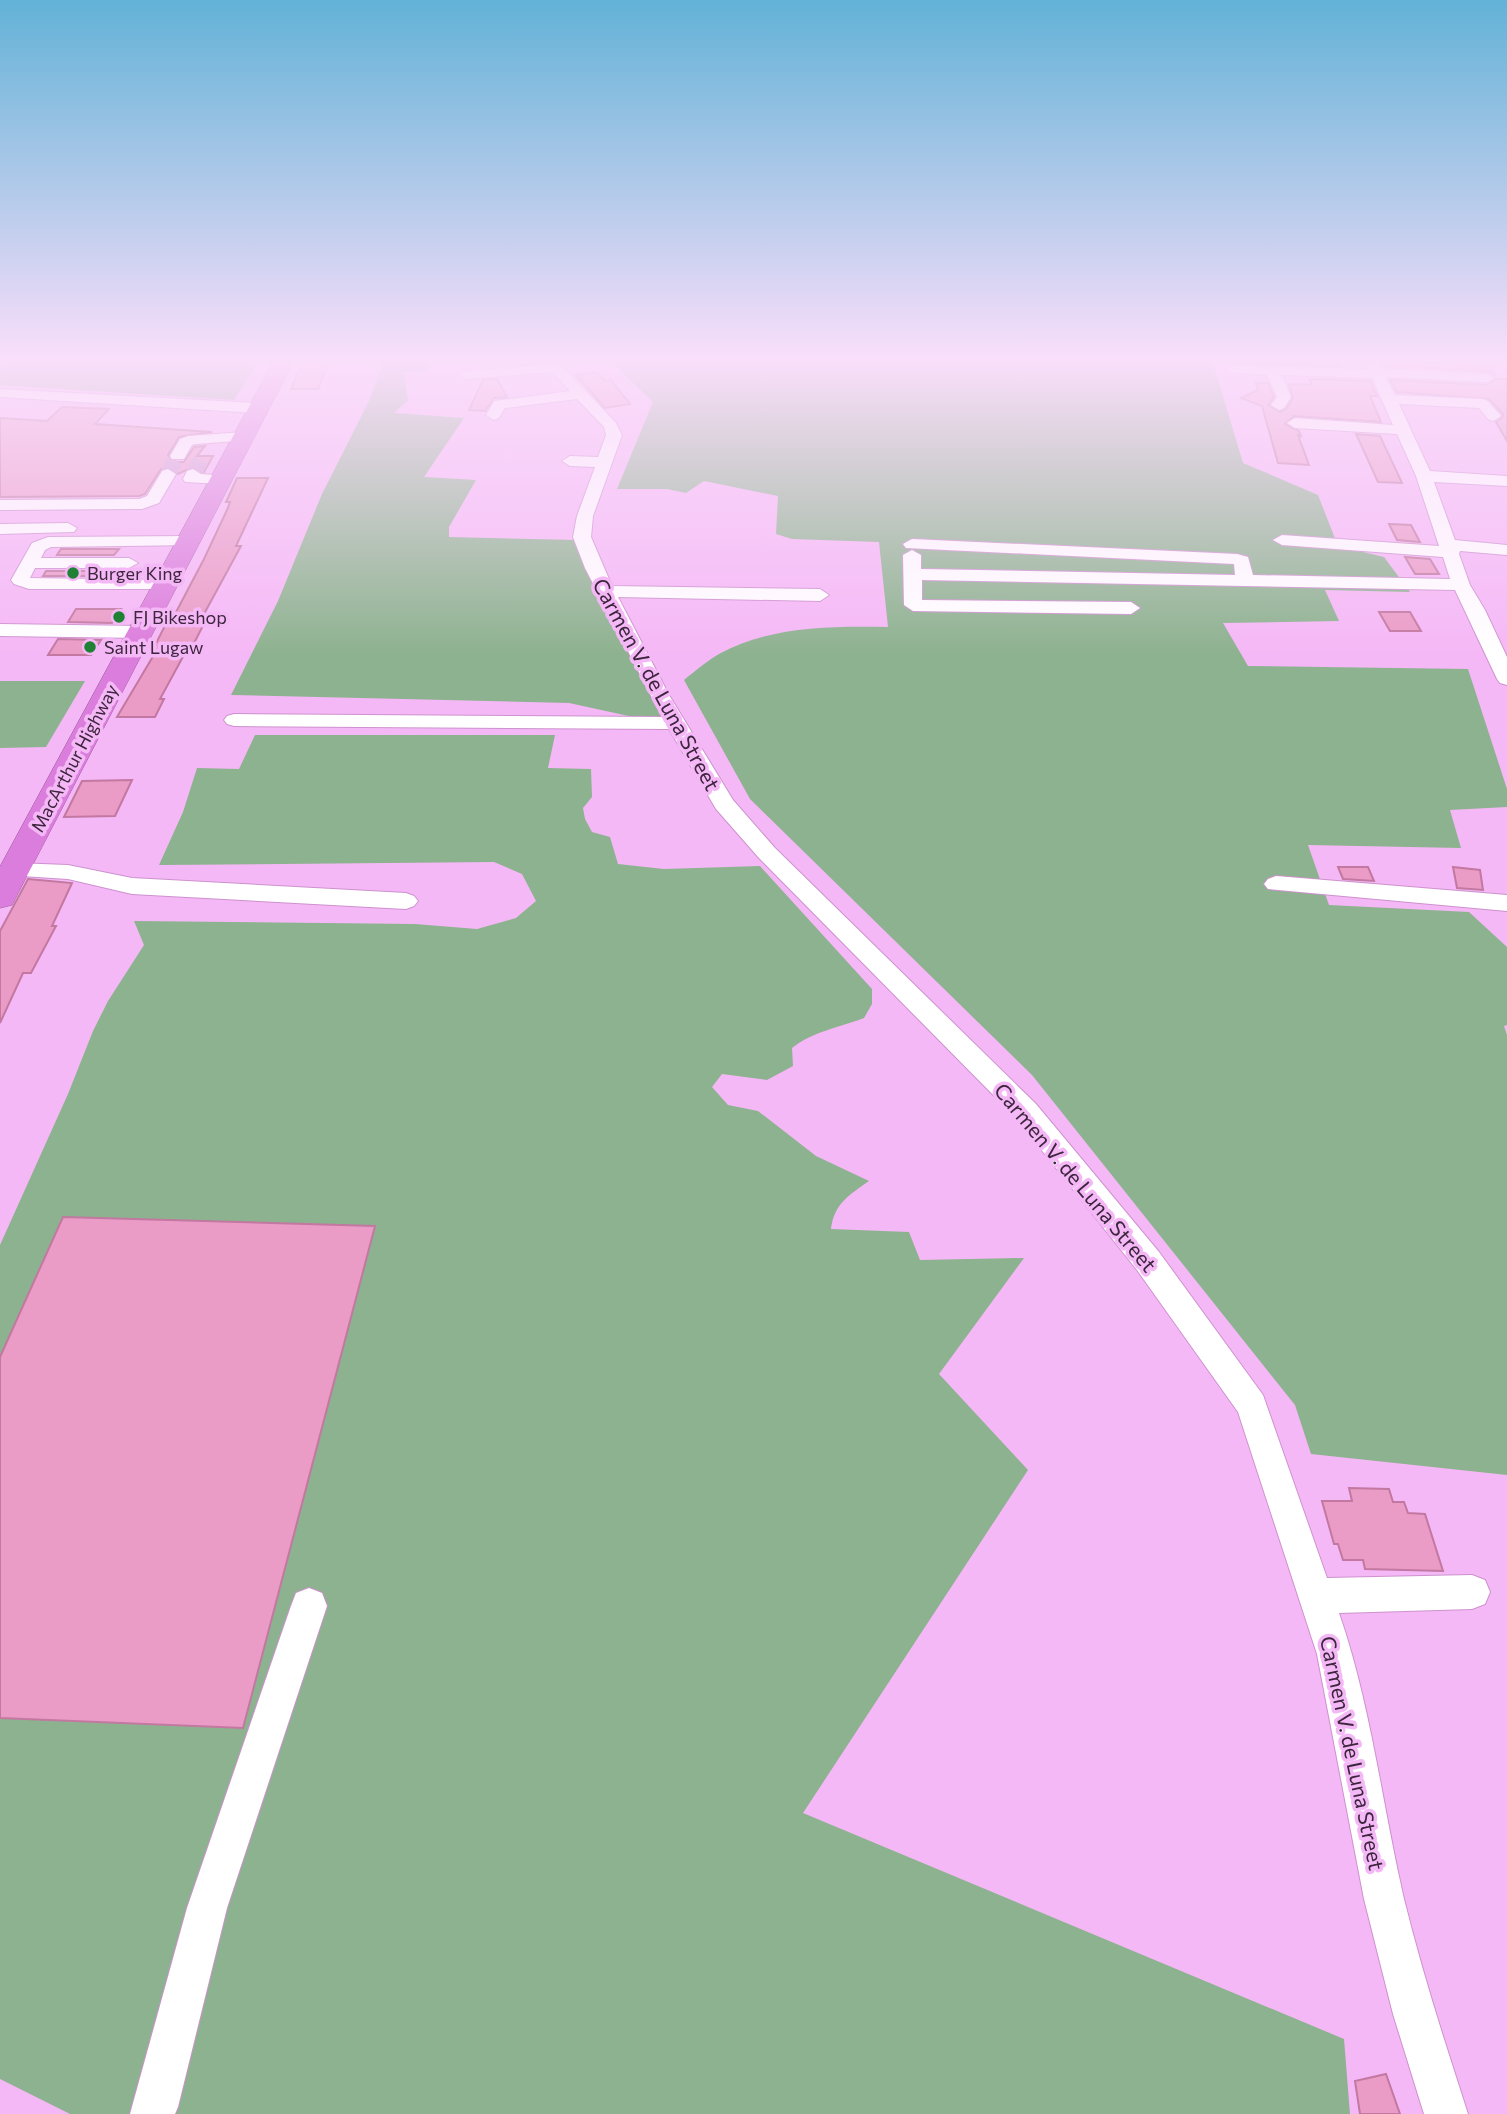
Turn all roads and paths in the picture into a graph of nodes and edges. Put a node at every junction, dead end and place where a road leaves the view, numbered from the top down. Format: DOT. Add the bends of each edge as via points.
graph roads {
  1 [pos="232,458"];
  2 [pos="606,458"];
  3 [pos="1416,458"];
  4 [pos="570,461"];
  5 [pos="604,462"];
  6 [pos="168,474"];
  7 [pos="193,474"];
  8 [pos="1424,476"];
  9 [pos="221,479"];
  10 [pos="1507,481"];
  11 [pos="0,505"];
  12 [pos="0,529"];
  13 [pos="193,534"];
  14 [pos="1282,540"];
  15 [pos="142,542"];
  16 [pos="1450,548"];
  17 [pos="1507,551"];
  18 [pos="1118,553"];
  19 [pos="29,563"];
  20 [pos="129,564"];
  21 [pos="912,574"];
  22 [pos="1122,578"];
  23 [pos="1245,580"];
  24 [pos="116,584"];
  25 [pos="166,584"];
  26 [pos="1461,585"];
  27 [pos="607,591"];
  28 [pos="820,595"];
  29 [pos="0,630"];
  30 [pos="141,632"];
  31 [pos="1507,680"];
  32 [pos="234,720"];
  33 [pos="677,723"];
  34 [pos="14,870"];
  35 [pos="1276,884"];
  36 [pos="0,897"];
  37 [pos="407,901"];
  38 [pos="1507,903"];
  39 [pos="1472,1592"];
  40 [pos="1316,1596"];
  41 [pos="309,1606"];
  42 [pos="152,2114"];
  43 [pos="1446,2114"];
  1 -- 9 [label="highway, MacArthur Highway"];
  2 -- 5 [label="street, Carmen V. de Luna Street"];
  3 -- 8 [label="street"];
  4 -- 5 [label="street"];
  5 -- 27 [label="street, Carmen V. de Luna Street" via="584,516 582,537"];
  6 -- 11 [label="street" via="153,499 142,504"];
  7 -- 9 [label="street" via="191,479"];
  8 -- 10 [label="street"];
  8 -- 16 [label="street"];
  9 -- 13 [label="highway, MacArthur Highway"];
  12 -- 13 [label="street"];
  13 -- 15 [label="street"];
  13 -- 25 [label="highway, MacArthur Highway"];
  14 -- 16 [label="street"];
  15 -- 19 [label="street" via="48,542 38,547"];
  15 -- 20 [label="street"];
  16 -- 17 [label="street"];
  16 -- 26 [label="street"];
  18 -- 21 [label="street" via="912,536"];
  18 -- 22 [label="street"];
  18 -- 23 [label="street" via="1237,559"];
  19 -- 20 [label="street"];
  19 -- 24 [label="street" via="20,580 23,583"];
  20 -- 24 [label="street"];
  21 -- 22 [label="street"];
  21 -- 22 [label="street" via="912,612 1133,616"];
  22 -- 23 [label="street"];
  23 -- 26 [label="street"];
  24 -- 25 [label="street"];
  25 -- 30 [label="highway, MacArthur Highway"];
  26 -- 31 [label="street"];
  27 -- 28 [label="street"];
  27 -- 33 [label="street, Carmen V. de Luna Street"];
  29 -- 30 [label="street"];
  30 -- 34 [label="highway, MacArthur Highway"];
  32 -- 33 [label="street"];
  33 -- 40 [label="street, Carmen V. de Luna Street" via="724,804 1026,1111 1148,1261 1252,1405"];
  34 -- 36 [label="highway, MacArthur Highway"];
  34 -- 37 [label="street" via="68,872 132,886"];
  35 -- 38 [label="street"];
  39 -- 40 [label="street"];
  40 -- 43 [label="street, Carmen V. de Luna Street" via="1335,1654 1384,1899"];
  41 -- 42 [label="street" via="207,1908"];
}
